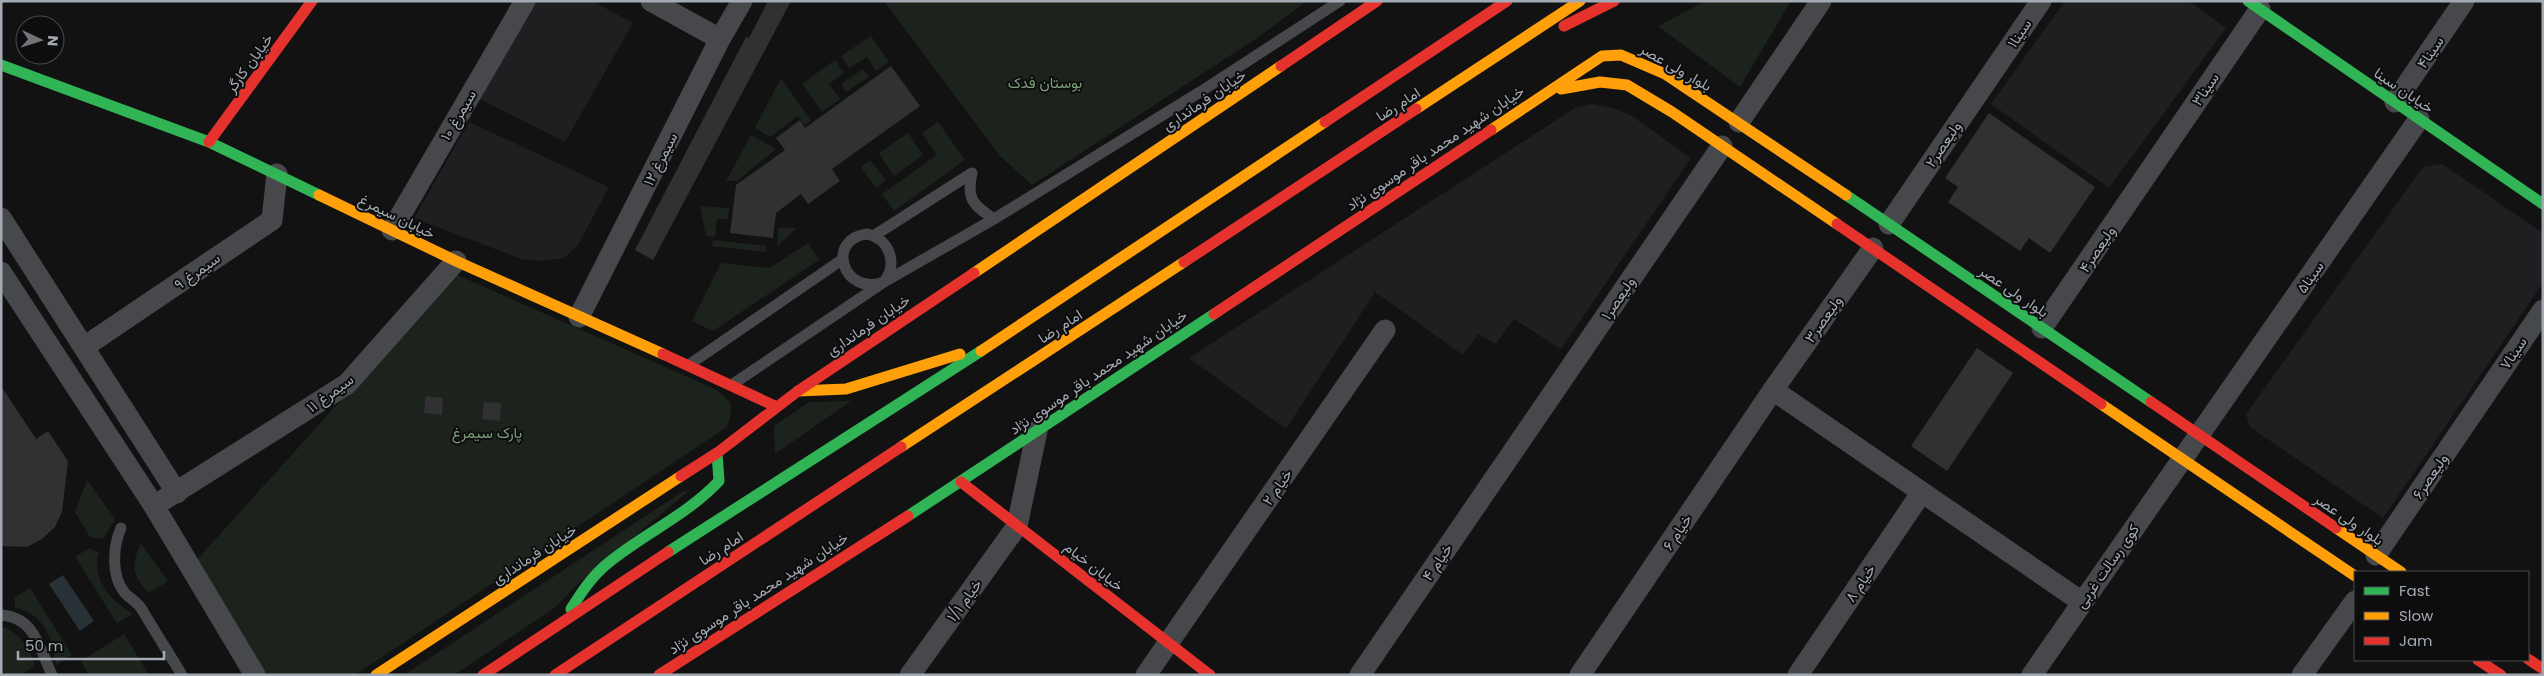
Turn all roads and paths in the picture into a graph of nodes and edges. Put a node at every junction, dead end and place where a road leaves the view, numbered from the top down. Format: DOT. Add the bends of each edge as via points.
graph roads {
  1 [pos="312,1"];
  2 [pos="525,1"];
  3 [pos="652,1"];
  4 [pos="742,1"];
  5 [pos="1340,1"];
  6 [pos="1498,1"];
  7 [pos="1507,1"];
  8 [pos="1580,1"];
  9 [pos="1614,1"];
  10 [pos="1821,1"];
  11 [pos="2041,1"];
  12 [pos="2464,1"];
  13 [pos="1376,2"];
  14 [pos="2254,5"];
  15 [pos="1457,34"];
  16 [pos="720,40"];
  17 [pos="1998,64"];
  18 [pos="1,65"];
  19 [pos="1482,67"];
  20 [pos="1550,90"];
  21 [pos="2395,102"];
  22 [pos="2419,119"];
  23 [pos="1730,134"];
  24 [pos="209,142"];
  25 [pos="2151,169"];
  26 [pos="277,174"];
  27 [pos="2543,204"];
  28 [pos="1,218"];
  29 [pos="994,218"];
  30 [pos="1889,224"];
  31 [pos="392,230"];
  32 [pos="875,235"];
  33 [pos="1873,248"];
  34 [pos="26,257"];
  35 [pos="843,259"];
  36 [pos="456,261"];
  37 [pos="2,272"];
  38 [pos="884,282"];
  39 [pos="2543,310"];
  40 [pos="580,317"];
  41 [pos="2042,328"];
  42 [pos="1385,330"];
  43 [pos="990,345"];
  44 [pos="84,347"];
  45 [pos="688,365"];
  46 [pos="730,386"];
  47 [pos="1773,390"];
  48 [pos="798,391"];
  49 [pos="2484,396"];
  50 [pos="775,406"];
  51 [pos="1037,431"];
  52 [pos="2200,436"];
  53 [pos="1514,450"];
  54 [pos="717,453"];
  55 [pos="2184,459"];
  56 [pos="961,482"];
  57 [pos="1922,492"];
  58 [pos="177,493"];
  59 [pos="154,506"];
  60 [pos="1017,526"];
  61 [pos="121,528"];
  62 [pos="2376,555"];
  63 [pos="2400,571"];
  64 [pos="2354,575"];
  65 [pos="2082,602"];
  66 [pos="2354,602"];
  67 [pos="1,616"];
  68 [pos="564,621"];
  69 [pos="1168,643"];
  70 [pos="2529,660"];
  71 [pos="2479,661"];
  72 [pos="2543,669"];
  73 [pos="52,675"];
  74 [pos="182,675"];
  75 [pos="255,675"];
  76 [pos="376,675"];
  77 [pos="483,675"];
  78 [pos="555,675"];
  79 [pos="659,675"];
  80 [pos="910,675"];
  81 [pos="1146,675"];
  82 [pos="1210,675"];
  83 [pos="1360,675"];
  84 [pos="1580,675"];
  85 [pos="1798,675"];
  86 [pos="2032,675"];
  87 [pos="2302,675"];
  88 [pos="2500,675"];
  1 -- 24 [label="main road, خیابان کارگر"];
  2 -- 31 [label="street, سیمرغ ۱۰"];
  3 -- 16 [label="street"];
  4 -- 16 [label="street, سیمرغ ۱۲"];
  5 -- 29 [label="lane" via="1200,92"];
  6 -- 15 [label="main road"];
  7 -- 15 [label="main road, امام رضا"];
  8 -- 19 [label="main road, امام رضا"];
  9 -- 19 [label="main road"];
  10 -- 23 [label="street, ولیعصر۱"];
  11 -- 17 [label="street, سینا۱"];
  12 -- 21 [label="street, سینا۴"];
  13 -- 48 [label="main road, خیابان فرمانداری"];
  14 -- 21 [label="main road, خیابان سینا"];
  14 -- 25 [label="street, سینا۳"];
  15 -- 43 [label="main road, امام رضا"];
  16 -- 40 [label="street, سیمرغ ۱۲"];
  17 -- 30 [label="street, ولیعصر۲"];
  18 -- 24 [label="main road, خیابان سیمرغ"];
  19 -- 78 [label="main road, امام رضا"];
  20 -- 23 [label="main road, بلوار ولی عصر" via="1600,82 1628,85"];
  20 -- 23 [label="main road, بلوار ولی عصر" via="1602,56 1619,54 1669,78"];
  20 -- 51 [label="main road, خیابان شهید محمد باقر موسوی نژاد"];
  21 -- 22 [label="main road, خیابان سینا"];
  22 -- 27 [label="main road, خیابان سینا"];
  22 -- 52 [label="street, سینا۵"];
  23 -- 30 [label="main road, بلوار ولی عصر"];
  23 -- 33 [label="main road, بلوار ولی عصر"];
  23 -- 53 [label="street, ولیعصر۱"];
  24 -- 26 [label="main road, خیابان سیمرغ"];
  25 -- 41 [label="street, ولیعصر۴"];
  26 -- 31 [label="main road, خیابان سیمرغ"];
  26 -- 44 [label="street, سیمرغ ۹" via="272,220"];
  28 -- 34 [label="street"];
  29 -- 32 [label="lane" via="977,208 970,196 972,173"];
  29 -- 38 [label="lane"];
  30 -- 41 [label="main road, بلوار ولی عصر"];
  31 -- 36 [label="main road, خیابان سیمرغ"];
  32 -- 35 [label="lane" via="853,238 844,251"];
  32 -- 38 [label="lane" via="882,239 890,252 891,268"];
  33 -- 47 [label="street, ولیعصر۳"];
  33 -- 55 [label="main road, بلوار ولی عصر"];
  34 -- 37 [label="street"];
  34 -- 44 [label="street"];
  35 -- 38 [label="lane" via="854,280 869,286"];
  35 -- 45 [label="lane"];
  36 -- 40 [label="main road, خیابان سیمرغ"];
  36 -- 58 [label="street, سیمرغ ۱۱" via="347,384"];
  37 -- 59 [label="street"];
  38 -- 46 [label="lane"];
  39 -- 49 [label="street, سینا۷"];
  40 -- 45 [label="main road, خیابان سیمرغ"];
  41 -- 52 [label="main road, بلوار ولی عصر"];
  42 -- 69 [label="street, خیام ۲"];
  43 -- 48 [label="main road" via="846,389"];
  43 -- 68 [label="main road, امام رضا" via="758,492"];
  44 -- 58 [label="street"];
  45 -- 46 [label="main road, خیابان سیمرغ"];
  46 -- 50 [label="main road, خیابان سیمرغ"];
  47 -- 57 [label="street"];
  47 -- 84 [label="street, خیام ۶"];
  48 -- 50 [label="main road, خیابان فرمانداری"];
  49 -- 62 [label="street, ولیعصر۶"];
  50 -- 54 [label="main road, خیابان فرمانداری"];
  51 -- 56 [label="main road, خیابان شهید محمد باقر موسوی نژاد"];
  51 -- 60 [label="street"];
  52 -- 55 [label="street, سینا۵"];
  52 -- 62 [label="main road, بلوار ولی عصر"];
  53 -- 83 [label="street, خیام ۴"];
  54 -- 68 [label="main road" via="719,481 706,497 608,564 590,582"];
  54 -- 76 [label="main road, خیابان فرمانداری"];
  55 -- 64 [label="main road, بلوار ولی عصر"];
  55 -- 65 [label="street, کوی رسالت غربی"];
  56 -- 60 [label="main road, خیابان خیام"];
  56 -- 79 [label="main road, خیابان شهید محمد باقر موسوی نژاد"];
  57 -- 65 [label="street"];
  57 -- 85 [label="street, خیام ۸"];
  58 -- 59 [label="street, سیمرغ ۱۱"];
  59 -- 75 [label="street"];
  60 -- 69 [label="main road, خیابان خیام"];
  60 -- 80 [label="street, خیام ۱/۱"];
  61 -- 74 [label="lane" via="115,549 118,579 124,592 136,600"];
  62 -- 63 [label="main road, بلوار ولی عصر"];
  65 -- 86 [label="street, کوی رسالت غربی"];
  66 -- 87 [label="street"];
  67 -- 73 [label="lane" via="22,622 39,641"];
  68 -- 77 [label="main road, امام رضا"];
  69 -- 81 [label="street, خیام ۲"];
  69 -- 82 [label="main road, خیابان خیام"];
  70 -- 72 [label="main road"];
  71 -- 88 [label="main road"];
}
